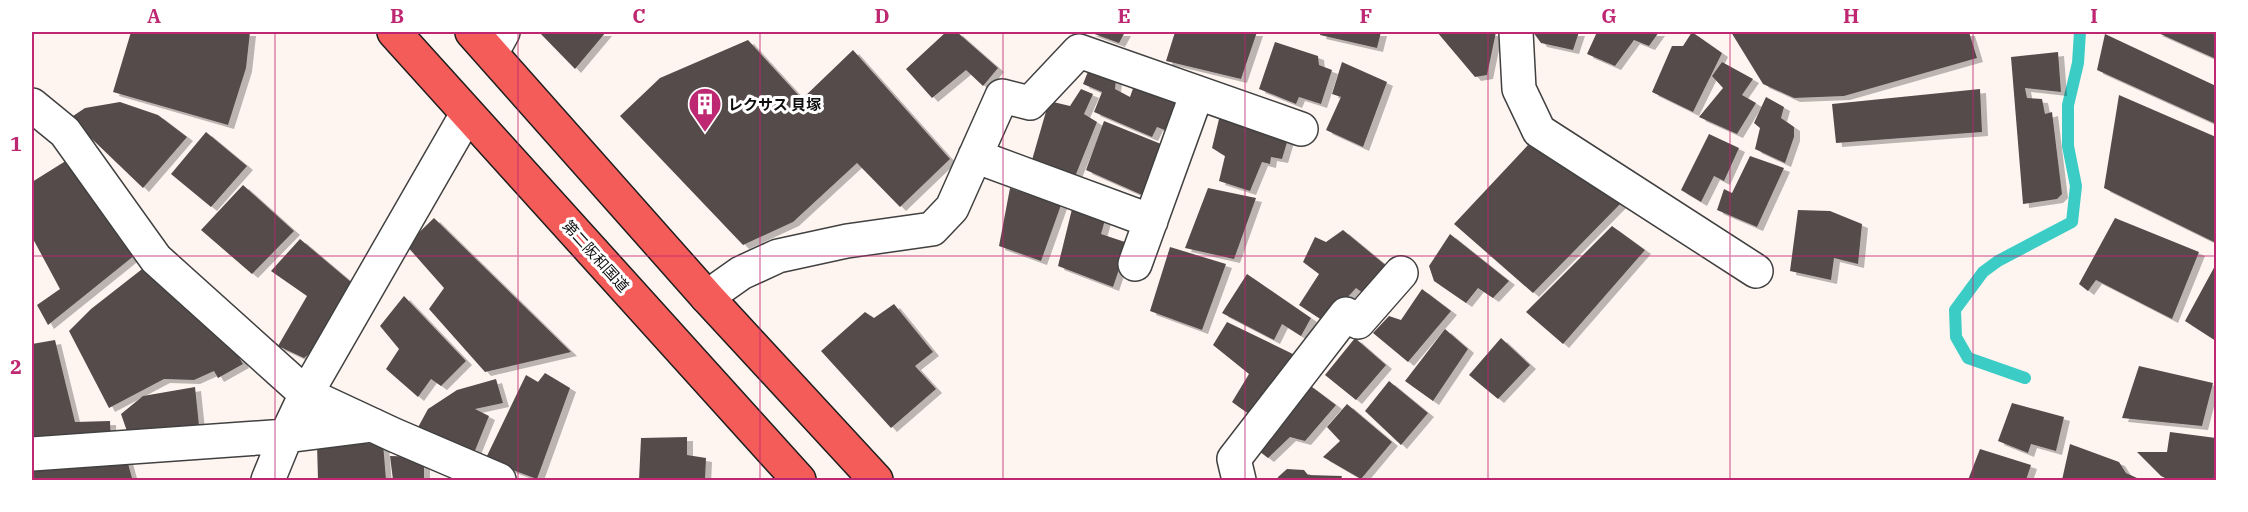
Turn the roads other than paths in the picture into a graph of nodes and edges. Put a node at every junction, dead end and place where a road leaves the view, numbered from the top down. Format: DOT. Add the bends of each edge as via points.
graph roads {
  1 [pos="394,32"];
  2 [pos="1516,32"];
  3 [pos="489,38"];
  4 [pos="1197,93"];
  5 [pos="32,105"];
  6 [pos="467,114"];
  7 [pos="1301,129"];
  8 [pos="975,156"];
  9 [pos="1151,221"];
  10 [pos="1135,264"];
  11 [pos="1756,271"];
  12 [pos="1401,273"];
  13 [pos="707,297"];
  14 [pos="306,394"];
  15 [pos="373,425"];
  16 [pos="286,436"];
  17 [pos="32,454"];
  18 [pos="268,480"];
  19 [pos="499,480"];
  20 [pos="799,480"];
  21 [pos="876,480"];
  22 [pos="1239,480"];
  1 -- 6 [label="highway, 第二阪和国道"];
  2 -- 11 [label="street" via="1519,89 1539,131"];
  3 -- 13 [label="highway"];
  4 -- 7 [label="street"];
  4 -- 8 [label="street" via="1079,51 1030,104 1002,96"];
  4 -- 9 [label="street"];
  5 -- 14 [label="street" via="66,132 156,259"];
  6 -- 14 [label="street"];
  6 -- 20 [label="highway, 第二阪和国道"];
  8 -- 9 [label="street"];
  8 -- 13 [label="street" via="952,208 932,229 778,256 741,273"];
  9 -- 10 [label="street"];
  12 -- 22 [label="street" via="1358,322 1346,314 1234,459"];
  13 -- 21 [label="highway"];
  14 -- 15 [label="street"];
  14 -- 16 [label="street"];
  15 -- 16 [label="street"];
  15 -- 19 [label="street"];
  16 -- 17 [label="street"];
  16 -- 18 [label="street"];
}
